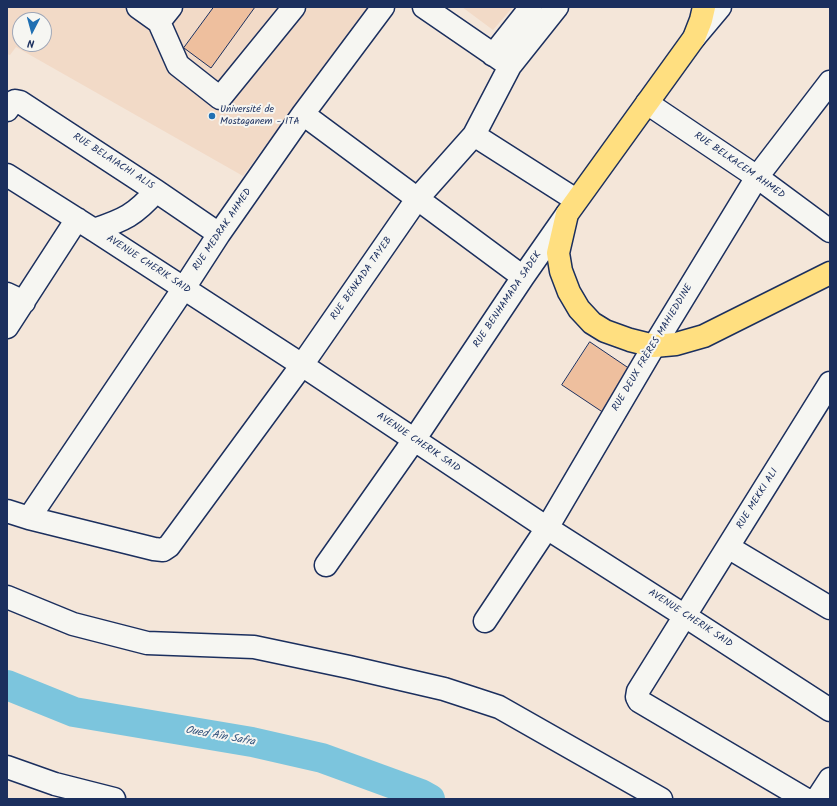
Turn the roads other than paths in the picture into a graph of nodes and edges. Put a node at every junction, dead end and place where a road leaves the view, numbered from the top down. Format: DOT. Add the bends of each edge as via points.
graph roads {
  1 [pos="138,7"];
  2 [pos="294,7"];
  3 [pos="383,7"];
  4 [pos="424,7"];
  5 [pos="531,7"];
  6 [pos="558,7"];
  7 [pos="704,7"];
  8 [pos="720,7"];
  9 [pos="165,14"];
  10 [pos="694,38"];
  11 [pos="502,60"];
  12 [pos="830,82"];
  13 [pos="647,102"];
  14 [pos="7,110"];
  15 [pos="303,114"];
  16 [pos="474,135"];
  17 [pos="7,175"];
  18 [pos="757,178"];
  19 [pos="156,191"];
  20 [pos="417,199"];
  21 [pos="572,207"];
  22 [pos="85,224"];
  23 [pos="830,231"];
  24 [pos="219,234"];
  25 [pos="830,273"];
  26 [pos="523,277"];
  27 [pos="184,288"];
  28 [pos="15,298"];
  29 [pos="7,327"];
  30 [pos="654,346"];
  31 [pos="302,365"];
  32 [pos="830,383"];
  33 [pos="414,440"];
  34 [pos="7,511"];
  35 [pos="29,518"];
  36 [pos="547,528"];
  37 [pos="728,547"];
  38 [pos="326,565"];
  39 [pos="7,597"];
  40 [pos="830,608"];
  41 [pos="685,616"];
  42 [pos="485,620"];
  43 [pos="830,710"];
  44 [pos="7,767"];
  45 [pos="830,779"];
  46 [pos="114,799"];
  47 [pos="661,799"];
  48 [pos="805,799"];
  49 [pos="818,799"];
  1 -- 9 [label="street"];
  2 -- 9 [label="street" via="220,98 178,65"];
  3 -- 15 [label="street, RUE MEDRAK AHMED"];
  4 -- 11 [label="street"];
  5 -- 11 [label="street"];
  6 -- 11 [label="street, RUE BENKADA TAYEB"];
  7 -- 10 [label="main road, RUE BENHAMADA SADEK"];
  8 -- 10 [label="street, RUE BENHAMADA SADEK"];
  10 -- 13 [label="main road, RUE BENHAMADA SADEK"];
  11 -- 16 [label="street, RUE BENKADA TAYEB"];
  12 -- 18 [label="street, RUE DEUX FRÈRES MAHIEDDINE"];
  13 -- 18 [label="street, RUE BELKACEM AHMED"];
  13 -- 21 [label="main road, RUE BENHAMADA SADEK"];
  14 -- 19 [label="street, RUE BELAIACHI ALIS" via="12,103 20,102"];
  15 -- 20 [label="street"];
  15 -- 24 [label="street, RUE MEDRAK AHMED"];
  16 -- 20 [label="street, RUE BENKADA TAYEB"];
  16 -- 21 [label="street"];
  17 -- 22 [label="street, AVENUE CHERIK SAID"];
  18 -- 23 [label="street, RUE BELKACEM AHMED"];
  18 -- 30 [label="street, RUE DEUX FRÈRES MAHIEDDINE"];
  19 -- 22 [label="street" via="143,205 119,222"];
  19 -- 24 [label="street, RUE BELAIACHI ALIS"];
  20 -- 26 [label="street"];
  20 -- 31 [label="street, RUE BENKADA TAYEB"];
  21 -- 26 [label="street, RUE BENHAMADA SADEK"];
  21 -- 30 [label="main road" via="558,253 569,292 592,323 605,331"];
  22 -- 27 [label="street, AVENUE CHERIK SAID"];
  22 -- 28 [label="street"];
  24 -- 27 [label="street, RUE MEDRAK AHMED"];
  25 -- 30 [label="main road" via="704,336 676,344"];
  26 -- 33 [label="street, RUE BENHAMADA SADEK"];
  27 -- 31 [label="street, AVENUE CHERIK SAID"];
  27 -- 35 [label="street, RUE MEDRAK AHMED"];
  28 -- 29 [label="street"];
  30 -- 36 [label="street, RUE DEUX FRÈRES MAHIEDDINE"];
  31 -- 33 [label="street, AVENUE CHERIK SAID"];
  31 -- 35 [label="street, RUE BENKADA TAYEB" via="169,546 163,550"];
  32 -- 37 [label="street, RUE MEKKI ALI"];
  33 -- 36 [label="street, AVENUE CHERIK SAID"];
  33 -- 38 [label="street, RUE BENHAMADA SADEK"];
  34 -- 35 [label="street"];
  36 -- 41 [label="street, AVENUE CHERIK SAID"];
  36 -- 42 [label="street, RUE DEUX FRÈRES MAHIEDDINE"];
  37 -- 40 [label="street"];
  37 -- 41 [label="street, RUE MEKKI ALI"];
  39 -- 47 [label="street" via="74,624 147,643 254,647 444,689 499,707"];
  41 -- 43 [label="street, AVENUE CHERIK SAID"];
  41 -- 48 [label="street, RUE MEKKI ALI" via="638,691 639,702"];
  44 -- 46 [label="street" via="55,784"];
  45 -- 49 [label="street"];
}
